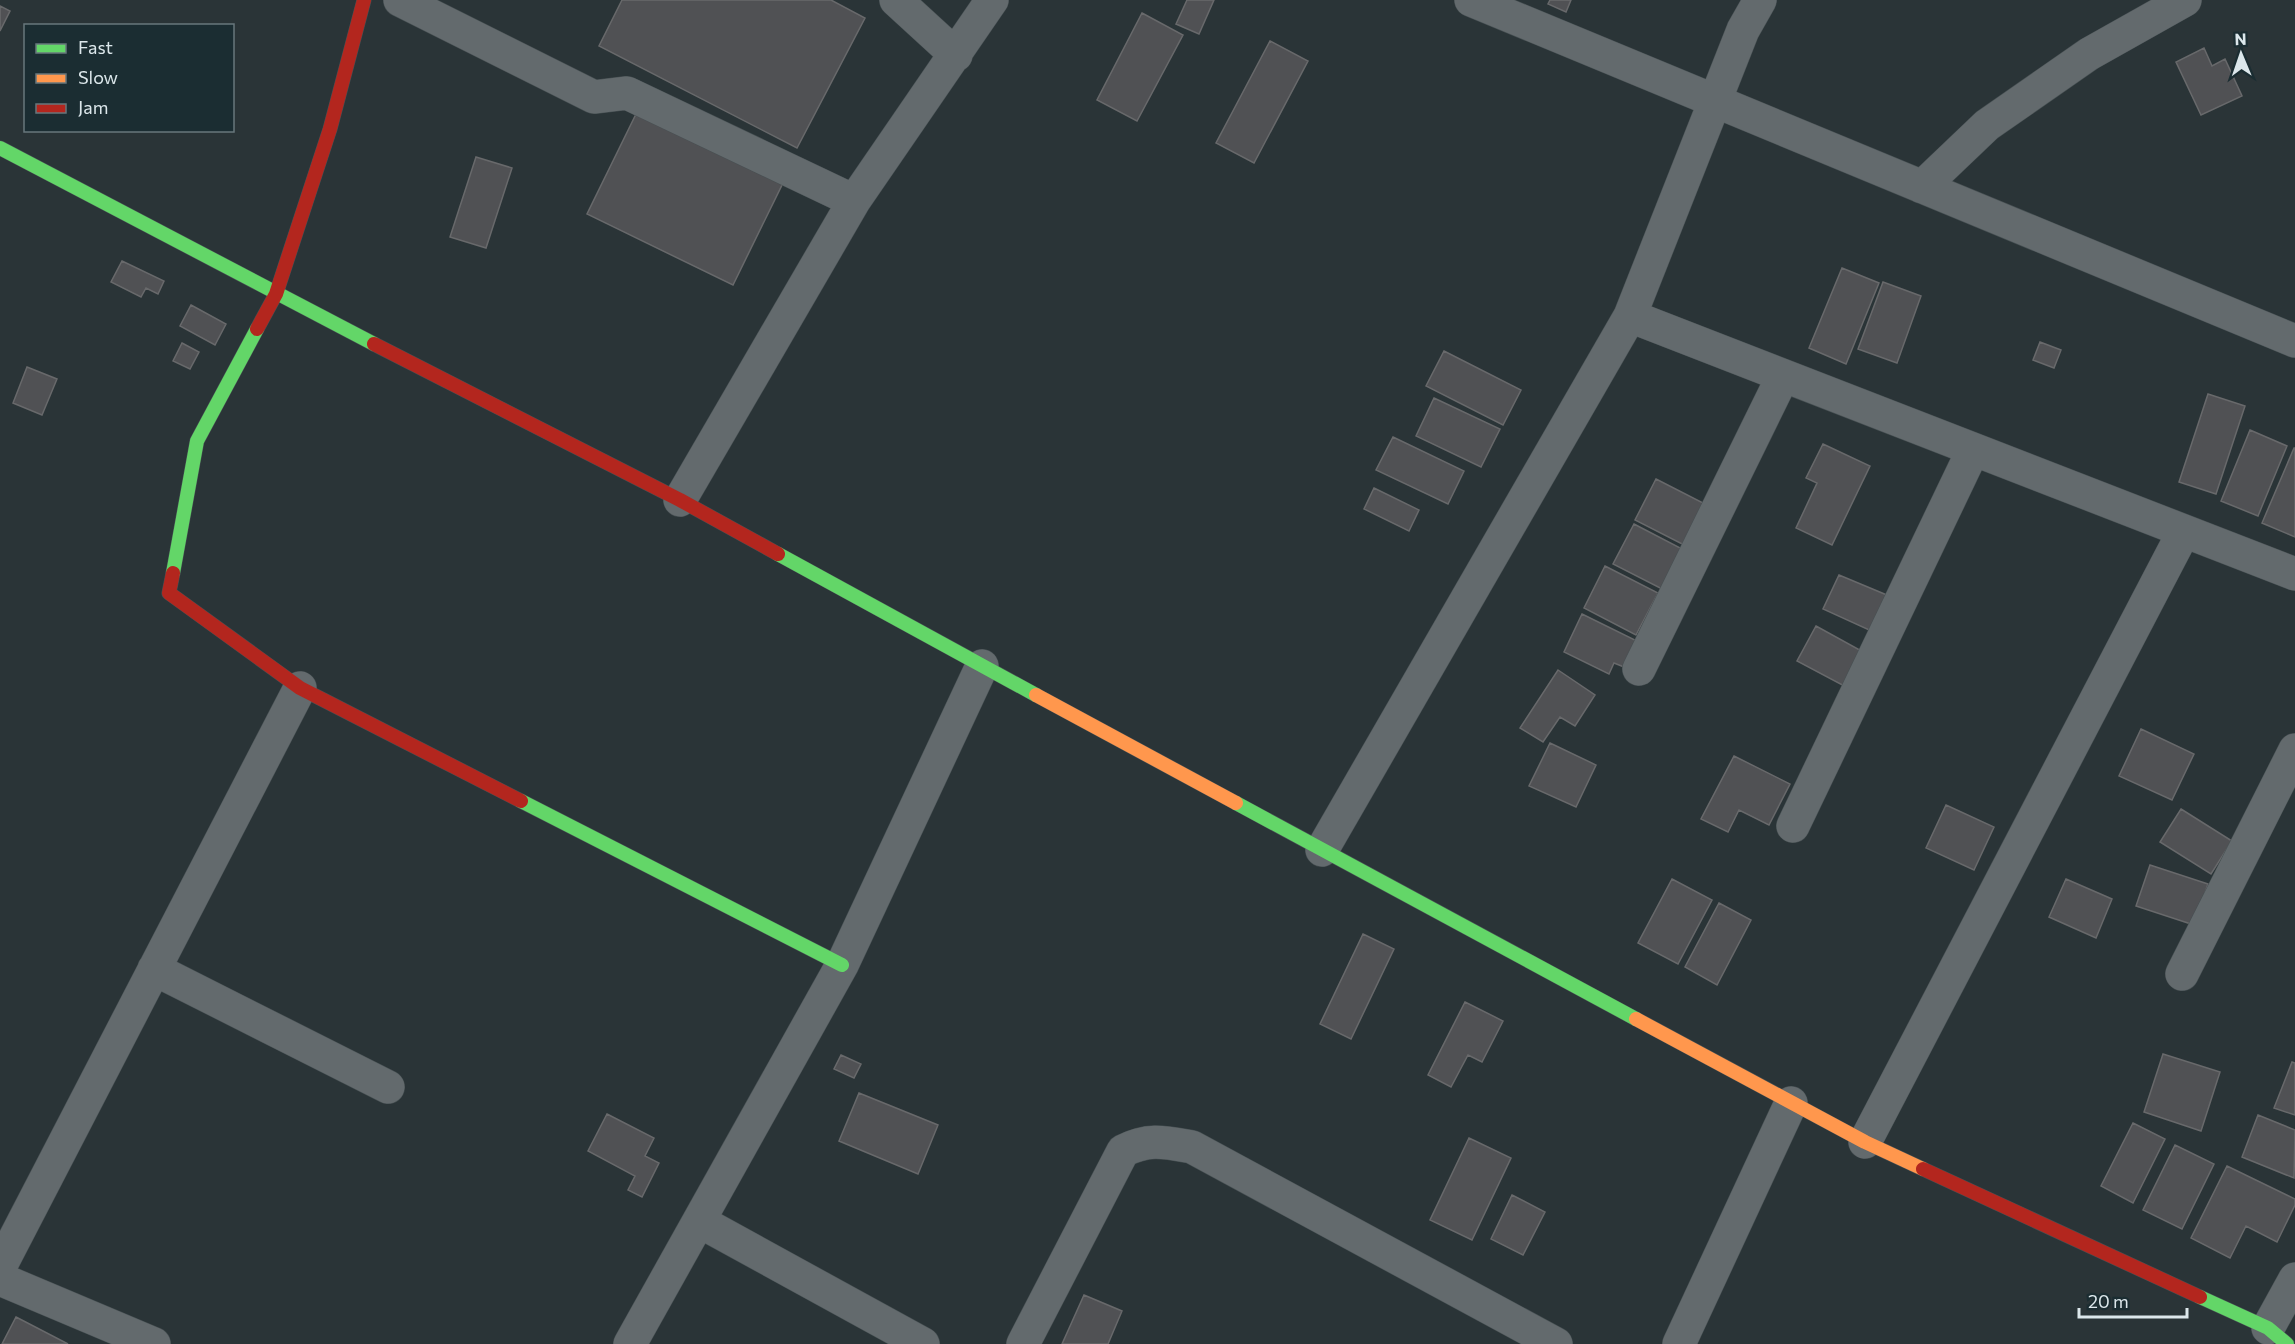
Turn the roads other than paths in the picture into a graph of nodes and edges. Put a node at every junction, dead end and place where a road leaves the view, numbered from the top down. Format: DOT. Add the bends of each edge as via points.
graph roads {
  1 [pos="364,0"];
  2 [pos="400,0"];
  3 [pos="896,0"];
  4 [pos="992,0"];
  5 [pos="1471,0"];
  6 [pos="1760,0"];
  7 [pos="2185,0"];
  8 [pos="956,55"];
  9 [pos="1714,102"];
  10 [pos="0,148"];
  11 [pos="1922,187"];
  12 [pos="854,201"];
  13 [pos="276,294"];
  14 [pos="1630,316"];
  15 [pos="2295,340"];
  16 [pos="1783,376"];
  17 [pos="1973,450"];
  18 [pos="680,500"];
  19 [pos="2184,531"];
  20 [pos="2295,574"];
  21 [pos="982,666"];
  22 [pos="1639,669"];
  23 [pos="300,688"];
  24 [pos="2295,750"];
  25 [pos="1793,826"];
  26 [pos="1322,850"];
  27 [pos="842,965"];
  28 [pos="154,969"];
  29 [pos="2182,974"];
  30 [pos="388,1087"];
  31 [pos="1791,1103"];
  32 [pos="1864,1142"];
  33 [pos="699,1221"];
  34 [pos="0,1268"];
  35 [pos="2295,1279"];
  36 [pos="0,1280"];
  37 [pos="2278,1336"];
  38 [pos="154,1344"];
  39 [pos="630,1344"];
  40 [pos="923,1344"];
  41 [pos="1023,1344"];
  42 [pos="1556,1344"];
  43 [pos="1679,1344"];
  1 -- 13 [label="street" via="330,129"];
  2 -- 12 [label="street" via="594,97 627,93"];
  3 -- 8 [label="street"];
  4 -- 8 [label="street"];
  5 -- 9 [label="street"];
  6 -- 9 [label="street" via="1743,30"];
  7 -- 11 [label="street" via="2089,54 1987,124"];
  8 -- 12 [label="street"];
  9 -- 11 [label="street"];
  9 -- 14 [label="street"];
  10 -- 13 [label="street"];
  11 -- 15 [label="street"];
  12 -- 18 [label="street"];
  13 -- 18 [label="street"];
  13 -- 23 [label="street" via="197,441 169,593"];
  14 -- 16 [label="street"];
  14 -- 26 [label="street"];
  16 -- 17 [label="street"];
  16 -- 22 [label="street"];
  17 -- 19 [label="street"];
  17 -- 25 [label="street"];
  18 -- 21 [label="street"];
  19 -- 20 [label="street"];
  19 -- 32 [label="street"];
  21 -- 26 [label="street"];
  21 -- 27 [label="street"];
  23 -- 27 [label="street"];
  23 -- 28 [label="street"];
  24 -- 29 [label="street"];
  26 -- 31 [label="street"];
  27 -- 33 [label="street"];
  28 -- 30 [label="street"];
  28 -- 34 [label="street"];
  31 -- 32 [label="street"];
  31 -- 43 [label="street"];
  32 -- 37 [label="street"];
  33 -- 39 [label="street"];
  33 -- 40 [label="street"];
  35 -- 37 [label="street"];
  36 -- 38 [label="street"];
  41 -- 42 [label="street" via="1124,1151 1140,1143 1163,1142 1192,1147"];
}
